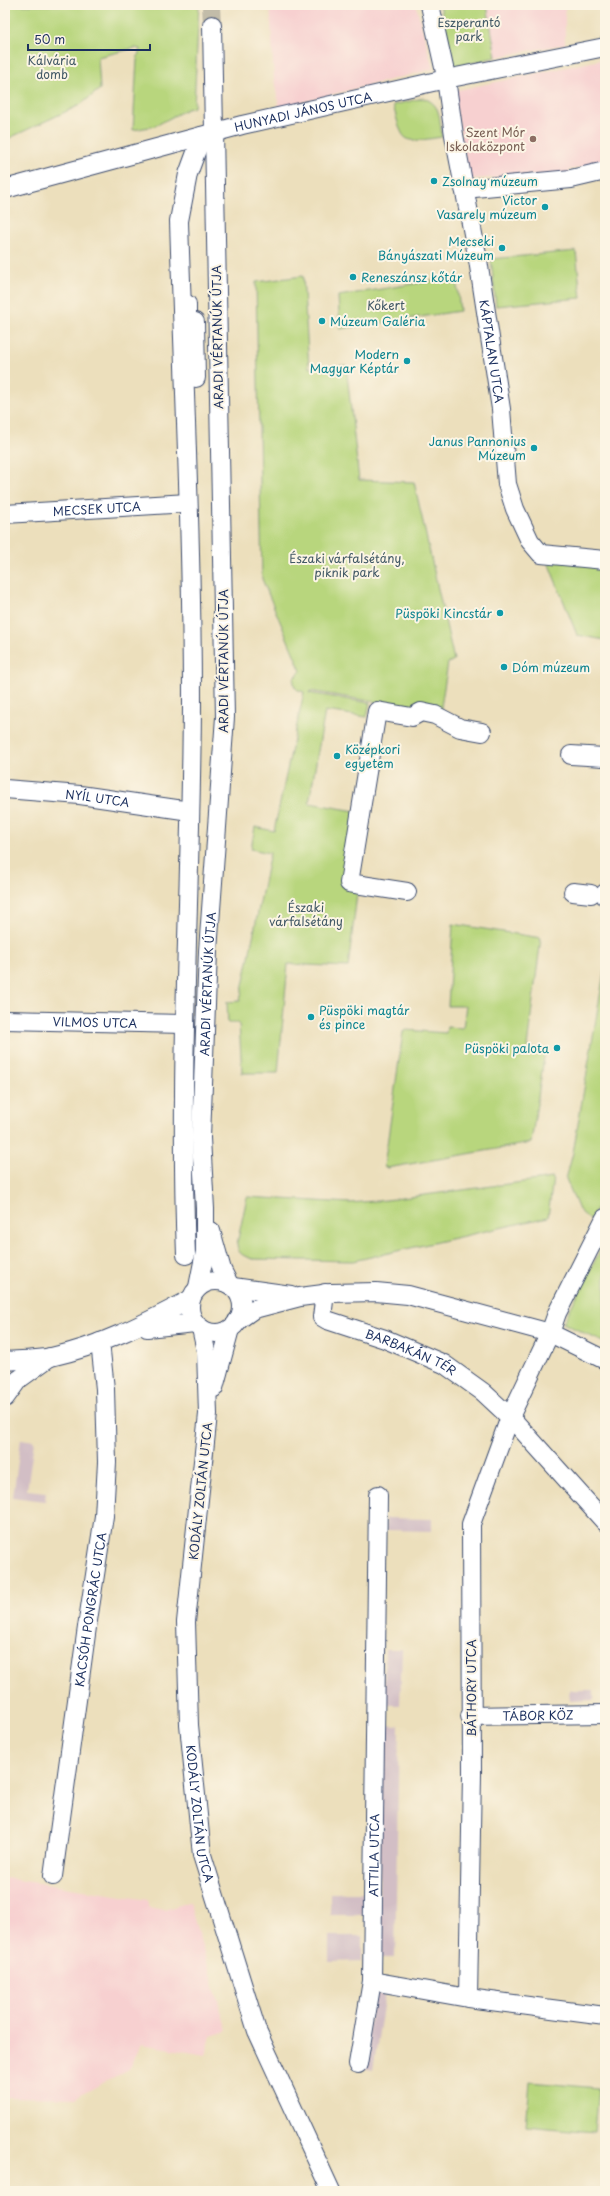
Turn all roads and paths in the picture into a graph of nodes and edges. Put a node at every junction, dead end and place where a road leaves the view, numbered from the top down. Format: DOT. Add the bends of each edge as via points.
graph roads {
  1 [pos="430,5"];
  2 [pos="212,25"];
  3 [pos="605,47"];
  4 [pos="446,79"];
  5 [pos="208,134"];
  6 [pos="191,164"];
  7 [pos="605,171"];
  8 [pos="5,189"];
  9 [pos="464,189"];
  10 [pos="188,503"];
  11 [pos="5,514"];
  12 [pos="605,560"];
  13 [pos="482,732"];
  14 [pos="571,755"];
  15 [pos="604,757"];
  16 [pos="5,789"];
  17 [pos="190,817"];
  18 [pos="407,892"];
  19 [pos="573,892"];
  20 [pos="600,895"];
  21 [pos="5,1020"];
  22 [pos="184,1024"];
  23 [pos="182,1169"];
  24 [pos="204,1188"];
  25 [pos="205,1209"];
  26 [pos="605,1218"];
  27 [pos="186,1255"];
  28 [pos="231,1286"];
  29 [pos="194,1293"];
  30 [pos="325,1293"];
  31 [pos="300,1297"];
  32 [pos="233,1325"];
  33 [pos="198,1326"];
  34 [pos="132,1330"];
  35 [pos="550,1333"];
  36 [pos="100,1342"];
  37 [pos="50,1357"];
  38 [pos="605,1360"];
  39 [pos="5,1361"];
  40 [pos="5,1398"];
  41 [pos="208,1414"];
  42 [pos="510,1417"];
  43 [pos="378,1495"];
  44 [pos="605,1522"];
  45 [pos="605,1714"];
  46 [pos="470,1716"];
  47 [pos="53,1876"];
  48 [pos="372,1981"];
  49 [pos="468,1998"];
  50 [pos="605,2016"];
  51 [pos="358,2064"];
  52 [pos="331,2191"];
  1 -- 4 [label="street, KÁPTALAN UTCA"];
  2 -- 5 [label="street"];
  3 -- 4 [label="street, HUNYADI JÁNOS UTCA"];
  4 -- 5 [label="street, HUNYADI JÁNOS UTCA"];
  4 -- 9 [label="street, KÁPTALAN UTCA"];
  5 -- 6 [label="street, ARADI VÉRTANÚK ÚTJA"];
  5 -- 8 [label="street, HUNYADI JÁNOS UTCA"];
  5 -- 24 [label="street, ARADI VÉRTANÚK ÚTJA" via="225,717 208,950 200,1138"];
  6 -- 10 [label="street, ARADI VÉRTANÚK ÚTJA" via="179,221"];
  6 -- 17 [label="street" via="186,223 187,321 195,322 203,726 200,825"];
  7 -- 9 [label="street" via="571,179"];
  9 -- 12 [label="street, KÁPTALAN UTCA" via="498,388 507,484 515,509 530,541 541,554"];
  10 -- 11 [label="street, MECSEK UTCA"];
  10 -- 17 [label="street, ARADI VÉRTANÚK ÚTJA" via="191,629"];
  13 -- 18 [label="street" via="460,728 435,714 421,712 412,718 377,711 349,883"];
  14 -- 15 [label="street"];
  16 -- 17 [label="street, NYÍL UTCA" via="80,795"];
  17 -- 22 [label="street, ARADI VÉRTANÚK ÚTJA"];
  19 -- 20 [label="street"];
  21 -- 22 [label="street, VILMOS UTCA"];
  22 -- 23 [label="street, ARADI VÉRTANÚK ÚTJA"];
  23 -- 24 [label="street"];
  23 -- 27 [label="street, ARADI VÉRTANÚK ÚTJA"];
  24 -- 25 [label="street, ARADI VÉRTANÚK ÚTJA"];
  25 -- 28 [label="street, ARADI VÉRTANÚK ÚTJA" via="222,1270"];
  25 -- 29 [label="street, ARADI VÉRTANÚK ÚTJA" via="205,1252"];
  26 -- 35 [label="street, BÁTHORY UTCA" via="557,1313"];
  28 -- 29 [label="street" via="213,1281"];
  28 -- 31 [label="street"];
  28 -- 32 [label="street" via="242,1307"];
  29 -- 33 [label="street" via="191,1316"];
  29 -- 34 [label="street"];
  30 -- 31 [label="street"];
  30 -- 35 [label="street" via="376,1292 408,1295"];
  30 -- 42 [label="street, BARBAKÁN TÉR" via="322,1317 385,1339 444,1364 483,1392"];
  31 -- 32 [label="street" via="254,1309"];
  32 -- 33 [label="street" via="215,1333"];
  32 -- 41 [label="street, KODÁLY ZOLTÁN UTCA"];
  33 -- 34 [label="street"];
  33 -- 41 [label="street, KODÁLY ZOLTÁN UTCA" via="206,1351"];
  34 -- 36 [label="street"];
  35 -- 38 [label="street"];
  35 -- 42 [label="street, BÁTHORY UTCA"];
  36 -- 37 [label="street"];
  36 -- 47 [label="street, KACSÓH PONGRÁC UTCA" via="105,1389 107,1489"];
  37 -- 39 [label="street"];
  37 -- 40 [label="street" via="18,1380"];
  41 -- 52 [label="street, KODÁLY ZOLTÁN UTCA" via="186,1622 189,1725 202,1855 257,2031"];
  42 -- 44 [label="street"];
  42 -- 46 [label="street, BÁTHORY UTCA" via="471,1524"];
  43 -- 48 [label="street, ATTILA UTCA"];
  45 -- 46 [label="street, TÁBOR KÖZ"];
  46 -- 49 [label="street, BÁTHORY UTCA" via="472,1774"];
  48 -- 49 [label="street"];
  48 -- 51 [label="street, ATTILA UTCA"];
  49 -- 50 [label="street"];
}
